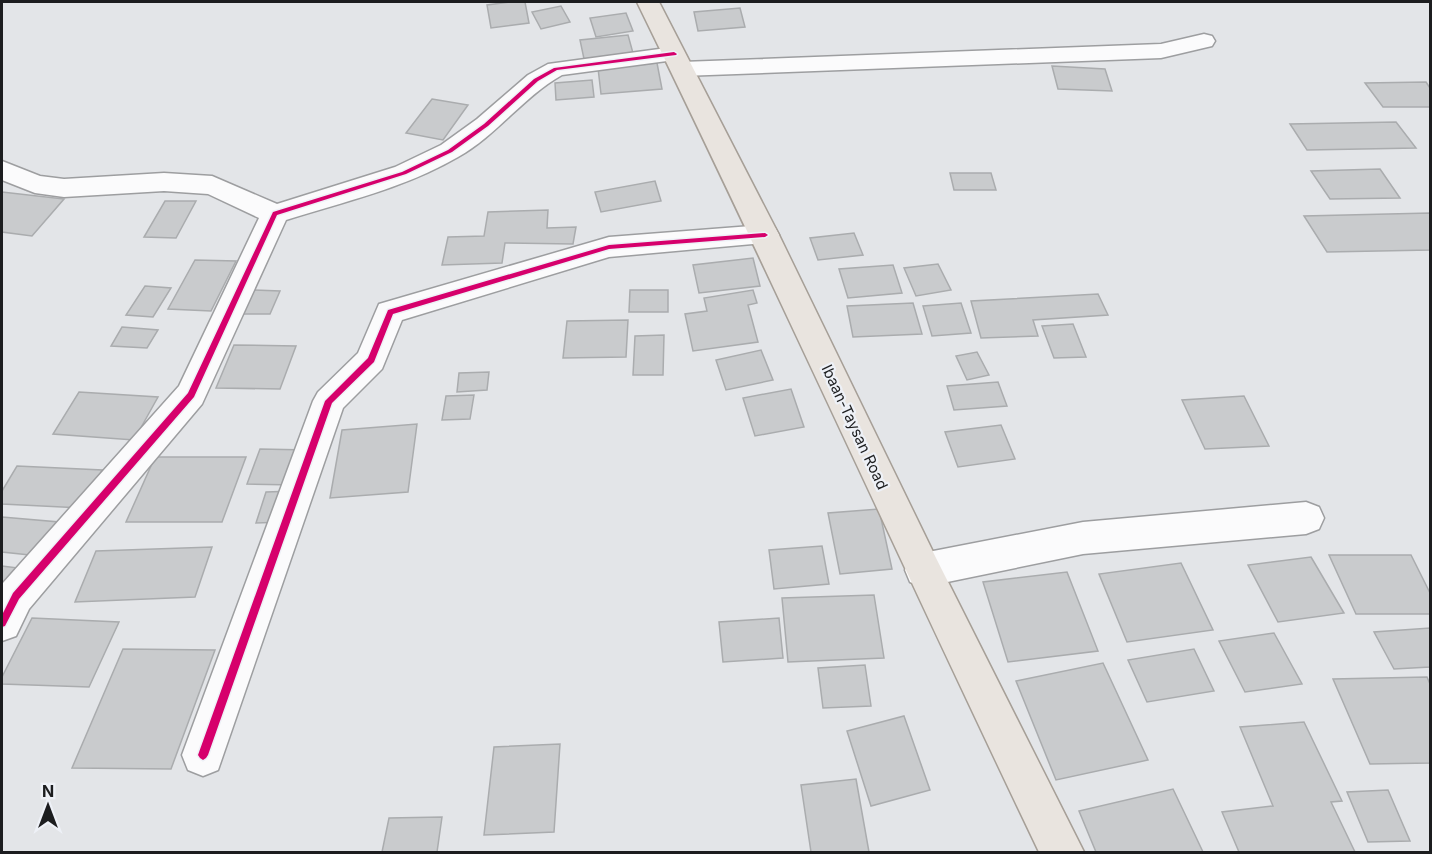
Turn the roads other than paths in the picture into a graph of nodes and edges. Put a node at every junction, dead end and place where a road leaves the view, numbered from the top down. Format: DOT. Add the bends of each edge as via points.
graph roads {
  1 [pos="648,2"];
  2 [pos="1204,41"];
  3 [pos="678,62"];
  4 [pos="2,170"];
  5 [pos="275,213"];
  6 [pos="765,235"];
  7 [pos="1306,518"];
  8 [pos="923,570"];
  9 [pos="2,623"];
  10 [pos="202,755"];
  11 [pos="1062,852"];
  1 -- 3 [label="main road, Ibaan-Taysan Road"];
  2 -- 3 [label="street" via="1161,51"];
  3 -- 5 [label="street" via="556,69 536,80 450,151 404,173"];
  3 -- 6 [label="main road, Ibaan-Taysan Road"];
  4 -- 5 [label="street" via="35,184 64,188 164,182 212,185"];
  5 -- 9 [label="street" via="191,395 16,596"];
  6 -- 8 [label="main road, Ibaan-Taysan Road"];
  6 -- 10 [label="street" via="609,247 390,312 371,360 329,401"];
  7 -- 8 [label="street" via="1083,538"];
  8 -- 11 [label="main road, Ibaan-Taysan Road"];
}
